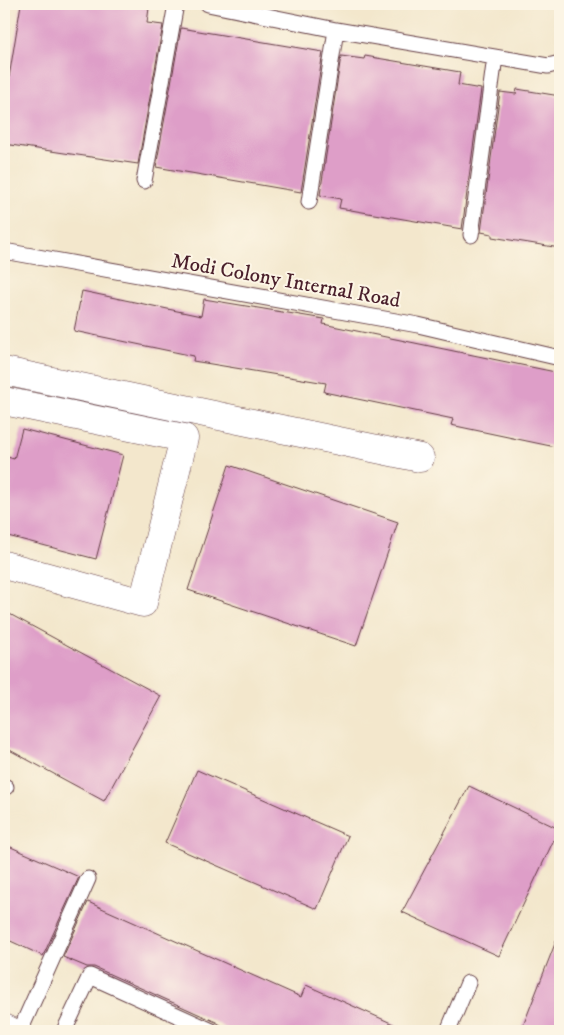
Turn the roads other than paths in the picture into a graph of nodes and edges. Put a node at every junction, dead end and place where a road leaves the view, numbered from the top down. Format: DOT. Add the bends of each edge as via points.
graph roads {
  1 [pos="176,4"];
  2 [pos="208,4"];
  3 [pos="336,30"];
  4 [pos="495,56"];
  5 [pos="560,63"];
  6 [pos="144,181"];
  7 [pos="309,202"];
  8 [pos="471,235"];
  9 [pos="4,251"];
  10 [pos="560,358"];
  11 [pos="4,371"];
  12 [pos="4,402"];
  13 [pos="420,458"];
  14 [pos="4,564"];
  15 [pos="88,879"];
  16 [pos="468,983"];
  17 [pos="4,1028"];
  18 [pos="10,1031"];
  19 [pos="20,1031"];
  20 [pos="64,1031"];
  21 [pos="212,1031"];
  22 [pos="448,1031"];
  1 -- 6 [label="lane"];
  2 -- 3 [label="lane"];
  3 -- 4 [label="lane"];
  3 -- 7 [label="lane"];
  4 -- 5 [label="lane" via="548,66"];
  4 -- 8 [label="lane"];
  9 -- 10 [label="lane, Modi Colony Internal Road" via="418,324"];
  11 -- 13 [label="street"];
  12 -- 14 [label="street" via="184,438 143,603"];
  15 -- 19 [label="lane"];
  16 -- 22 [label="lane"];
  17 -- 18 [label="street"];
  20 -- 21 [label="lane" via="90,976"];
}
